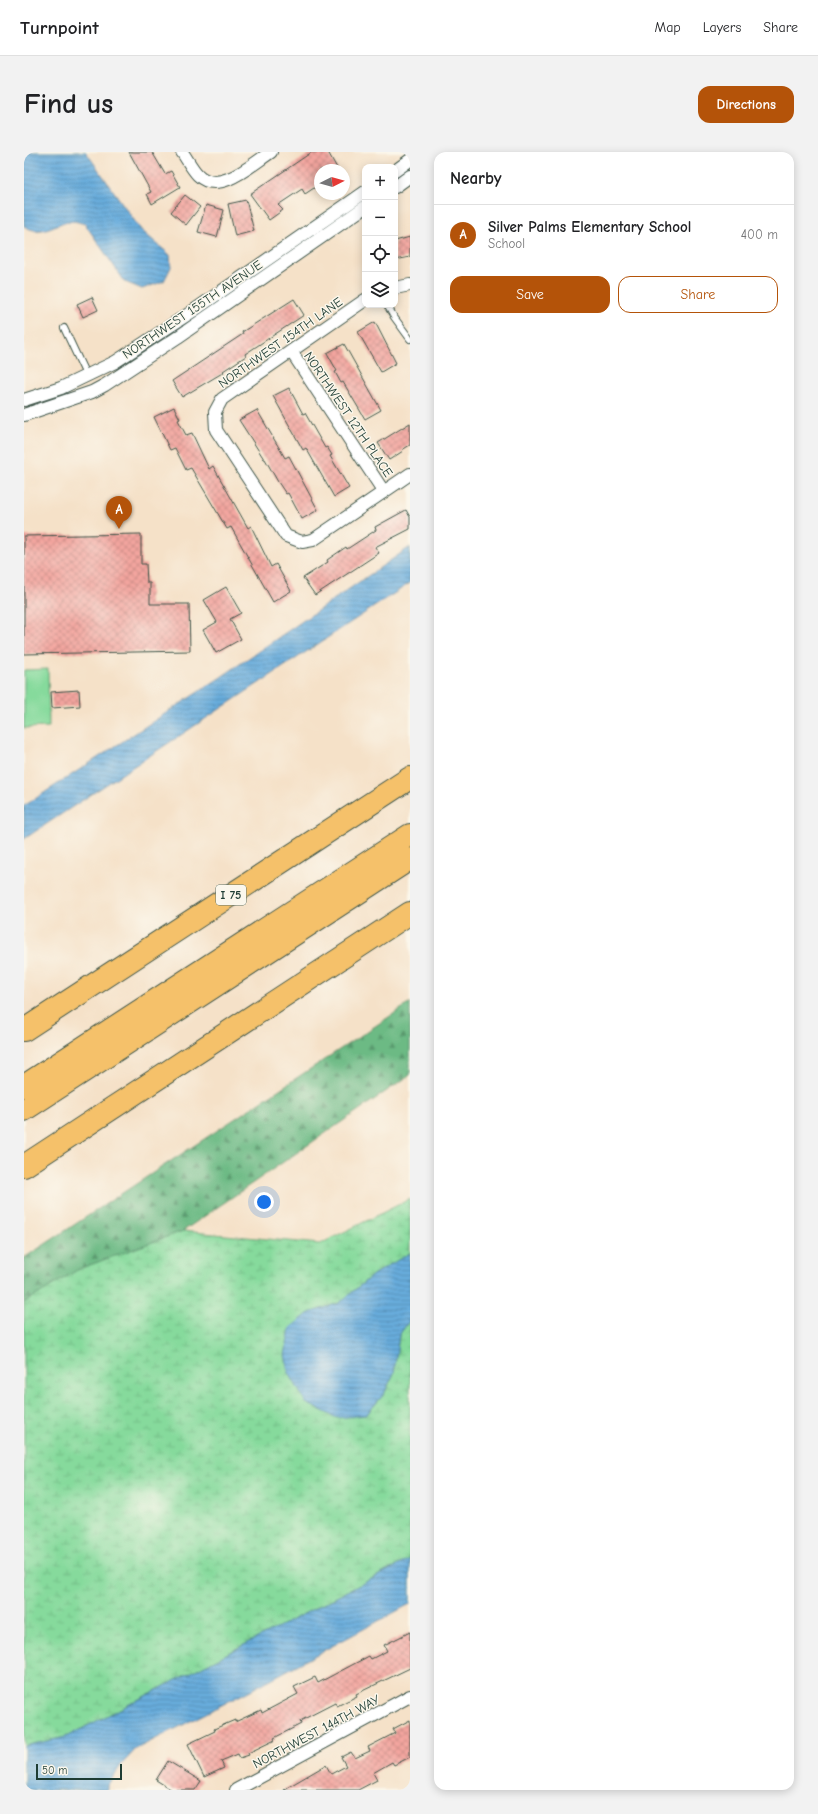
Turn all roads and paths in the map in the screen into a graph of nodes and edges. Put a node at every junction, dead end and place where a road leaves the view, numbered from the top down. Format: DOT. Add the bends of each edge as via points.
graph roads {
  1 [pos="182,152"];
  2 [pos="271,152"];
  3 [pos="405,152"];
  4 [pos="410,160"];
  5 [pos="398,169"];
  6 [pos="410,176"];
  7 [pos="398,185"];
  8 [pos="362,194"];
  9 [pos="362,209"];
  10 [pos="410,284"];
  11 [pos="398,287"];
  12 [pos="362,302"];
  13 [pos="389,308"];
  14 [pos="64,328"];
  15 [pos="410,340"];
  16 [pos="291,352"];
  17 [pos="87,376"];
  18 [pos="24,400"];
  19 [pos="24,414"];
  20 [pos="410,474"];
  21 [pos="384,492"];
  22 [pos="410,778"];
  23 [pos="410,835"];
  24 [pos="410,859"];
  25 [pos="410,913"];
  26 [pos="410,927"];
  27 [pos="344,957"];
  28 [pos="24,1030"];
  29 [pos="24,1086"];
  30 [pos="24,1110"];
  31 [pos="24,1166"];
  32 [pos="410,1696"];
  33 [pos="236,1790"];
  1 -- 2 [label="street" via="198,176 212,182 227,181"];
  3 -- 4 [label="street"];
  4 -- 5 [label="street"];
  6 -- 7 [label="street"];
  8 -- 17 [label="street, NORTHWEST 155TH AVENUE" via="193,311 115,362"];
  9 -- 19 [label="street, NORTHWEST 155TH AVENUE" via="105,385 92,392"];
  10 -- 11 [label="street"];
  12 -- 16 [label="street, NORTHWEST 154TH LANE"];
  13 -- 15 [label="lane"];
  14 -- 17 [label="lane"];
  16 -- 21 [label="street, NORTHWEST 12TH PLACE"];
  16 -- 21 [label="street, NORTHWEST 154TH LANE" via="222,399 215,412 216,430 286,536 302,542 313,540"];
  17 -- 18 [label="street, NORTHWEST 155TH AVENUE"];
  20 -- 21 [label="street"];
  22 -- 28 [label="highway, I 75"];
  23 -- 29 [label="highway"];
  24 -- 30 [label="highway"];
  25 -- 27 [label="highway"];
  26 -- 27 [label="highway"];
  27 -- 31 [label="highway"];
  32 -- 33 [label="street, NORTHWEST 144TH WAY"];
}
